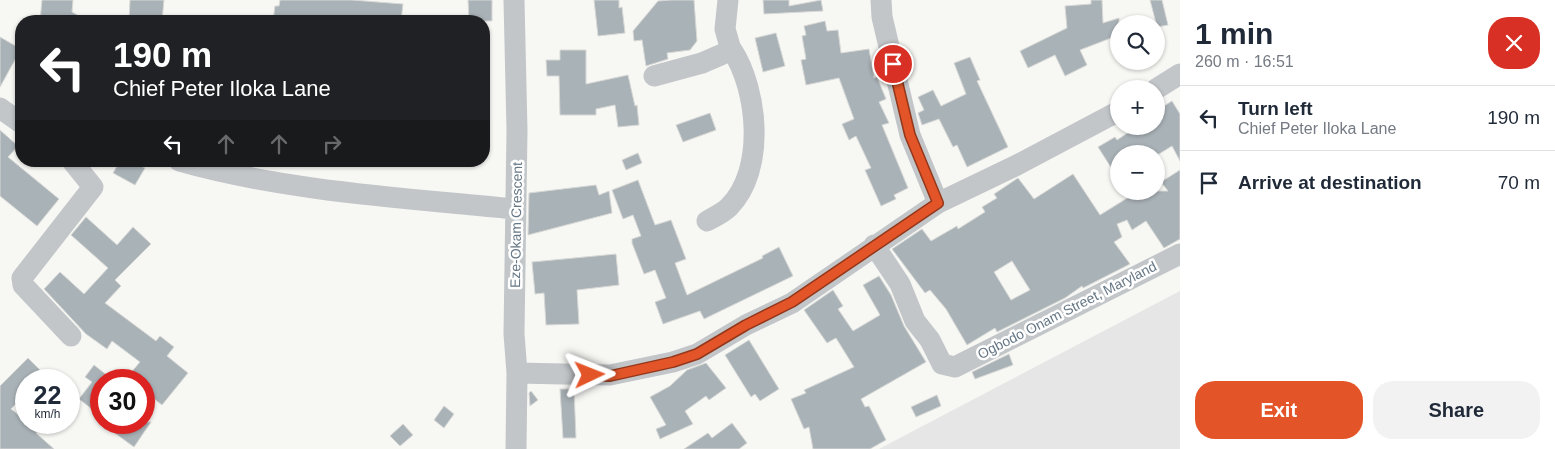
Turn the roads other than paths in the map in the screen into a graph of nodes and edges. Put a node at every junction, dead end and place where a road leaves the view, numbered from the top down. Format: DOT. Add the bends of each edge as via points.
graph roads {
  1 [pos="514,0"];
  2 [pos="728,0"];
  3 [pos="881,0"];
  4 [pos="731,50"];
  5 [pos="1180,74"];
  6 [pos="654,76"];
  7 [pos="1165,83"];
  8 [pos="0,108"];
  9 [pos="1110,116"];
  10 [pos="15,119"];
  11 [pos="78,167"];
  12 [pos="200,167"];
  13 [pos="938,203"];
  14 [pos="515,209"];
  15 [pos="707,221"];
  16 [pos="874,245"];
  17 [pos="1180,254"];
  18 [pos="71,336"];
  19 [pos="517,373"];
  20 [pos="516,449"];
  1 -- 14 [label="street, Eze-Okam Crescent"];
  2 -- 4 [label="street" via="726,29"];
  3 -- 13 [label="street" via="882,17 910,135"];
  4 -- 6 [label="street" via="702,63"];
  4 -- 15 [label="street" via="738,59 750,95 755,141 746,176 735,200"];
  5 -- 7 [label="street"];
  8 -- 10 [label="street"];
  9 -- 13 [label="street" via="1009,170"];
  11 -- 18 [label="street" via="93,187 22,278 23,285"];
  12 -- 14 [label="street" via="319,188"];
  13 -- 16 [label="street"];
  14 -- 19 [label="street, Eze-Okam Crescent" via="514,334"];
  16 -- 17 [label="street, Ogbodo Onam Street, Maryland" via="900,284 915,321 930,340 942,364 955,366"];
  16 -- 19 [label="street" via="792,302 686,358 610,376"];
  19 -- 20 [label="street, Eze-Okam Crescent"];
}
